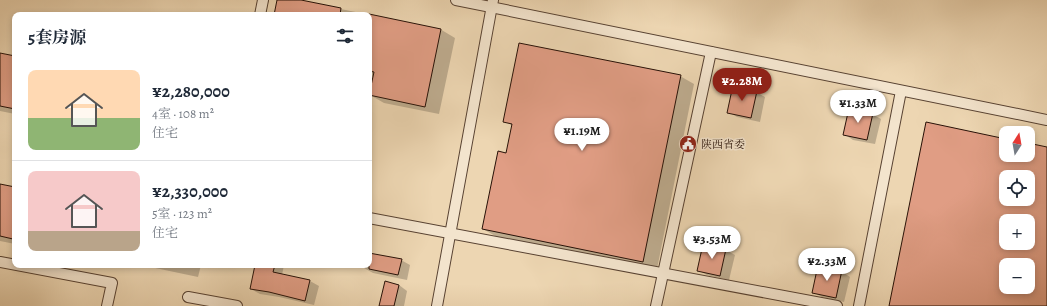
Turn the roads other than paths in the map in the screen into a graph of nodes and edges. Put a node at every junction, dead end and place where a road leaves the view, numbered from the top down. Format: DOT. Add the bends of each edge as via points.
graph roads {
  1 [pos="263,0"];
  2 [pos="456,0"];
  3 [pos="492,3"];
  4 [pos="261,12"];
  5 [pos="711,52"];
  6 [pos="902,91"];
  7 [pos="1047,120"];
  8 [pos="372,219"];
  9 [pos="450,233"];
  10 [pos="0,262"];
  11 [pos="12,264"];
  12 [pos="32,268"];
  13 [pos="663,272"];
  14 [pos="188,297"];
  15 [pos="107,306"];
  16 [pos="236,306"];
  17 [pos="437,306"];
  18 [pos="656,306"];
  19 [pos="837,306"];
  20 [pos="859,306"];
  1 -- 4 [label="lane"];
  2 -- 3 [label="lane"];
  3 -- 5 [label="lane"];
  3 -- 9 [label="lane"];
  5 -- 6 [label="lane"];
  5 -- 13 [label="lane"];
  6 -- 7 [label="lane"];
  6 -- 20 [label="lane"];
  8 -- 9 [label="lane"];
  9 -- 13 [label="lane"];
  9 -- 17 [label="lane"];
  10 -- 11 [label="lane"];
  12 -- 15 [label="lane" via="112,283"];
  13 -- 18 [label="lane"];
  13 -- 19 [label="lane"];
  14 -- 16 [label="lane"];
}
